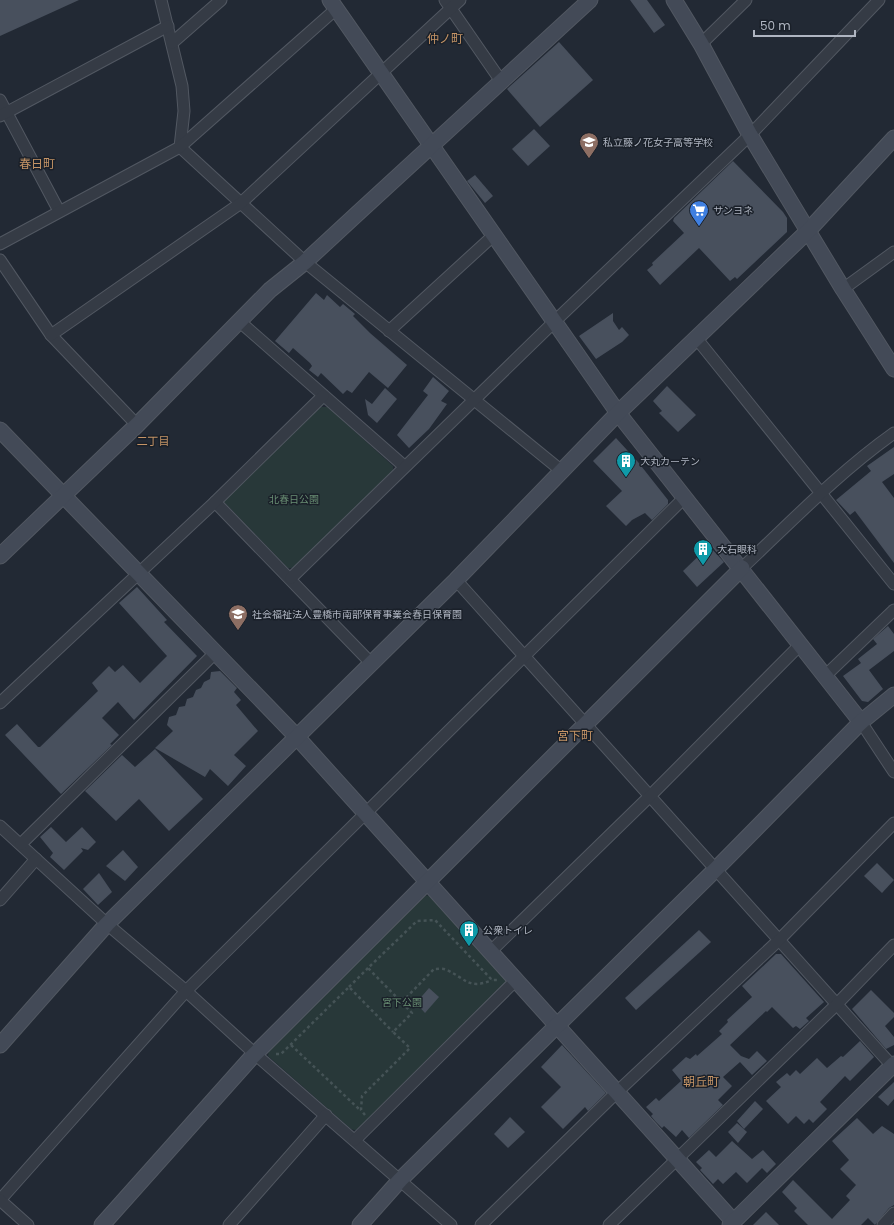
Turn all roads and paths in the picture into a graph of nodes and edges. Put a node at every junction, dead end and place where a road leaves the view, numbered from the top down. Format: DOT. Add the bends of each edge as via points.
graph roads {
  1 [pos="160,0"];
  2 [pos="221,0"];
  3 [pos="460,0"];
  4 [pos="590,0"];
  5 [pos="674,0"];
  6 [pos="746,0"];
  7 [pos="878,0"];
  8 [pos="448,4"];
  9 [pos="333,5"];
  10 [pos="168,26"];
  11 [pos="172,43"];
  12 [pos="701,44"];
  13 [pos="382,73"];
  14 [pos="501,81"];
  15 [pos="0,100"];
  16 [pos="3,114"];
  17 [pos="750,135"];
  18 [pos="894,138"];
  19 [pos="431,144"];
  20 [pos="180,147"];
  21 [pos="241,202"];
  22 [pos="59,211"];
  23 [pos="808,231"];
  24 [pos="494,235"];
  25 [pos="0,244"];
  26 [pos="894,252"];
  27 [pos="0,260"];
  28 [pos="305,262"];
  29 [pos="843,289"];
  30 [pos="238,321"];
  31 [pos="555,321"];
  32 [pos="389,331"];
  33 [pos="50,335"];
  34 [pos="697,339"];
  35 [pos="890,354"];
  36 [pos="894,370"];
  37 [pos="323,396"];
  38 [pos="473,400"];
  39 [pos="618,413"];
  40 [pos="137,425"];
  41 [pos="0,430"];
  42 [pos="894,433"];
  43 [pos="404,466"];
  44 [pos="562,472"];
  45 [pos="821,494"];
  46 [pos="63,495"];
  47 [pos="685,497"];
  48 [pos="215,502"];
  49 [pos="2,551"];
  50 [pos="742,568"];
  51 [pos="139,573"];
  52 [pos="290,578"];
  53 [pos="456,580"];
  54 [pos="894,584"];
  55 [pos="894,610"];
  56 [pos="801,644"];
  57 [pos="215,652"];
  58 [pos="525,656"];
  59 [pos="371,663"];
  60 [pos="825,676"];
  61 [pos="894,695"];
  62 [pos="0,702"];
  63 [pos="861,722"];
  64 [pos="585,723"];
  65 [pos="296,736"];
  66 [pos="894,772"];
  67 [pos="650,796"];
  68 [pos="366,814"];
  69 [pos="894,823"];
  70 [pos="0,826"];
  71 [pos="22,844"];
  72 [pos="36,858"];
  73 [pos="716,869"];
  74 [pos="426,882"];
  75 [pos="0,900"];
  76 [pos="107,924"];
  77 [pos="779,940"];
  78 [pos="894,945"];
  79 [pos="490,952"];
  80 [pos="476,963"];
  81 [pos="368,968"];
  82 [pos="492,980"];
  83 [pos="516,980"];
  84 [pos="349,987"];
  85 [pos="186,991"];
  86 [pos="402,1002"];
  87 [pos="837,1004"];
  88 [pos="556,1026"];
  89 [pos="393,1032"];
  90 [pos="290,1044"];
  91 [pos="0,1045"];
  92 [pos="255,1054"];
  93 [pos="893,1066"];
  94 [pos="616,1093"];
  95 [pos="361,1110"];
  96 [pos="326,1115"];
  97 [pos="373,1123"];
  98 [pos="355,1140"];
  99 [pos="677,1158"];
  100 [pos="400,1180"];
  101 [pos="0,1200"];
  102 [pos="894,1213"];
  103 [pos="733,1224"];
  104 [pos="28,1225"];
  105 [pos="102,1225"];
  106 [pos="229,1225"];
  107 [pos="360,1225"];
  108 [pos="451,1225"];
  109 [pos="481,1225"];
  110 [pos="609,1225"];
  111 [pos="883,1225"];
  1 -- 10 [label="street"];
  2 -- 11 [label="street"];
  3 -- 8 [label="street"];
  4 -- 14 [label="street"];
  5 -- 12 [label="street"];
  6 -- 12 [label="street"];
  7 -- 17 [label="street"];
  8 -- 13 [label="street"];
  8 -- 14 [label="street"];
  9 -- 13 [label="street"];
  9 -- 20 [label="street"];
  10 -- 11 [label="street"];
  10 -- 16 [label="street"];
  11 -- 20 [label="street" via="182,86 184,111"];
  12 -- 17 [label="street"];
  13 -- 19 [label="street"];
  13 -- 21 [label="street"];
  14 -- 19 [label="street"];
  15 -- 16 [label="street"];
  16 -- 22 [label="street"];
  17 -- 23 [label="street"];
  17 -- 31 [label="street"];
  18 -- 23 [label="street"];
  19 -- 24 [label="street"];
  19 -- 28 [label="street"];
  20 -- 21 [label="street"];
  20 -- 22 [label="street"];
  21 -- 28 [label="street"];
  21 -- 33 [label="street"];
  22 -- 25 [label="street"];
  23 -- 29 [label="street"];
  23 -- 34 [label="street"];
  24 -- 31 [label="street"];
  24 -- 32 [label="street"];
  26 -- 29 [label="street"];
  27 -- 33 [label="street"];
  28 -- 30 [label="street" via="270,290"];
  28 -- 32 [label="street"];
  29 -- 35 [label="street"];
  30 -- 37 [label="street"];
  30 -- 40 [label="street"];
  31 -- 38 [label="street"];
  31 -- 39 [label="street"];
  32 -- 38 [label="street"];
  33 -- 40 [label="street"];
  34 -- 39 [label="street"];
  34 -- 45 [label="street"];
  35 -- 36 [label="street"];
  37 -- 43 [label="street"];
  37 -- 48 [label="street"];
  38 -- 43 [label="street"];
  38 -- 44 [label="street"];
  39 -- 44 [label="street"];
  39 -- 47 [label="street"];
  40 -- 46 [label="street"];
  41 -- 46 [label="street"];
  42 -- 45 [label="street"];
  43 -- 52 [label="street"];
  44 -- 53 [label="street"];
  45 -- 50 [label="street"];
  45 -- 54 [label="street"];
  46 -- 49 [label="street"];
  46 -- 51 [label="street"];
  47 -- 50 [label="street"];
  47 -- 58 [label="street"];
  48 -- 51 [label="street"];
  48 -- 52 [label="street"];
  50 -- 56 [label="street"];
  50 -- 64 [label="street"];
  51 -- 57 [label="street"];
  51 -- 62 [label="street"];
  52 -- 59 [label="street"];
  53 -- 58 [label="street"];
  53 -- 59 [label="street"];
  55 -- 60 [label="street"];
  56 -- 60 [label="street"];
  56 -- 67 [label="street"];
  57 -- 65 [label="street"];
  57 -- 71 [label="street"];
  58 -- 64 [label="street"];
  58 -- 68 [label="street"];
  59 -- 65 [label="street"];
  60 -- 63 [label="street"];
  61 -- 63 [label="street"];
  63 -- 66 [label="street"];
  63 -- 73 [label="street"];
  64 -- 67 [label="street"];
  64 -- 74 [label="street"];
  65 -- 68 [label="street"];
  65 -- 76 [label="street"];
  67 -- 73 [label="street"];
  67 -- 79 [label="street"];
  68 -- 74 [label="street"];
  68 -- 85 [label="street"];
  69 -- 77 [label="street"];
  70 -- 71 [label="street"];
  71 -- 72 [label="street"];
  72 -- 75 [label="street"];
  72 -- 76 [label="street"];
  73 -- 77 [label="street"];
  73 -- 88 [label="street"];
  74 -- 79 [label="street"];
  74 -- 92 [label="street"];
  76 -- 85 [label="street"];
  76 -- 91 [label="street"];
  77 -- 87 [label="street"];
  77 -- 94 [label="street"];
  78 -- 87 [label="street"];
  79 -- 83 [label="street"];
  80 -- 81 [label="path" via="436,920 417,921"];
  81 -- 84 [label="path"];
  81 -- 86 [label="path"];
  82 -- 86 [label="path" via="481,985 460,979 446,969 434,969"];
  83 -- 88 [label="street"];
  83 -- 97 [label="street"];
  84 -- 89 [label="path"];
  84 -- 90 [label="path"];
  85 -- 92 [label="street"];
  85 -- 101 [label="street"];
  86 -- 89 [label="path" via="412,1013"];
  87 -- 93 [label="street"];
  87 -- 99 [label="street"];
  88 -- 94 [label="street"];
  88 -- 100 [label="street"];
  89 -- 95 [label="path" via="410,1048 362,1096"];
  90 -- 92 [label="path" via="281,1054"];
  90 -- 95 [label="path"];
  92 -- 96 [label="street"];
  92 -- 105 [label="street"];
  93 -- 103 [label="street"];
  94 -- 99 [label="street"];
  94 -- 109 [label="street"];
  95 -- 97 [label="path"];
  96 -- 98 [label="street"];
  96 -- 106 [label="street"];
  97 -- 98 [label="street"];
  98 -- 100 [label="street"];
  99 -- 103 [label="street"];
  99 -- 110 [label="street"];
  100 -- 107 [label="street"];
  100 -- 108 [label="street"];
  101 -- 104 [label="street"];
  102 -- 111 [label="street"];
}
